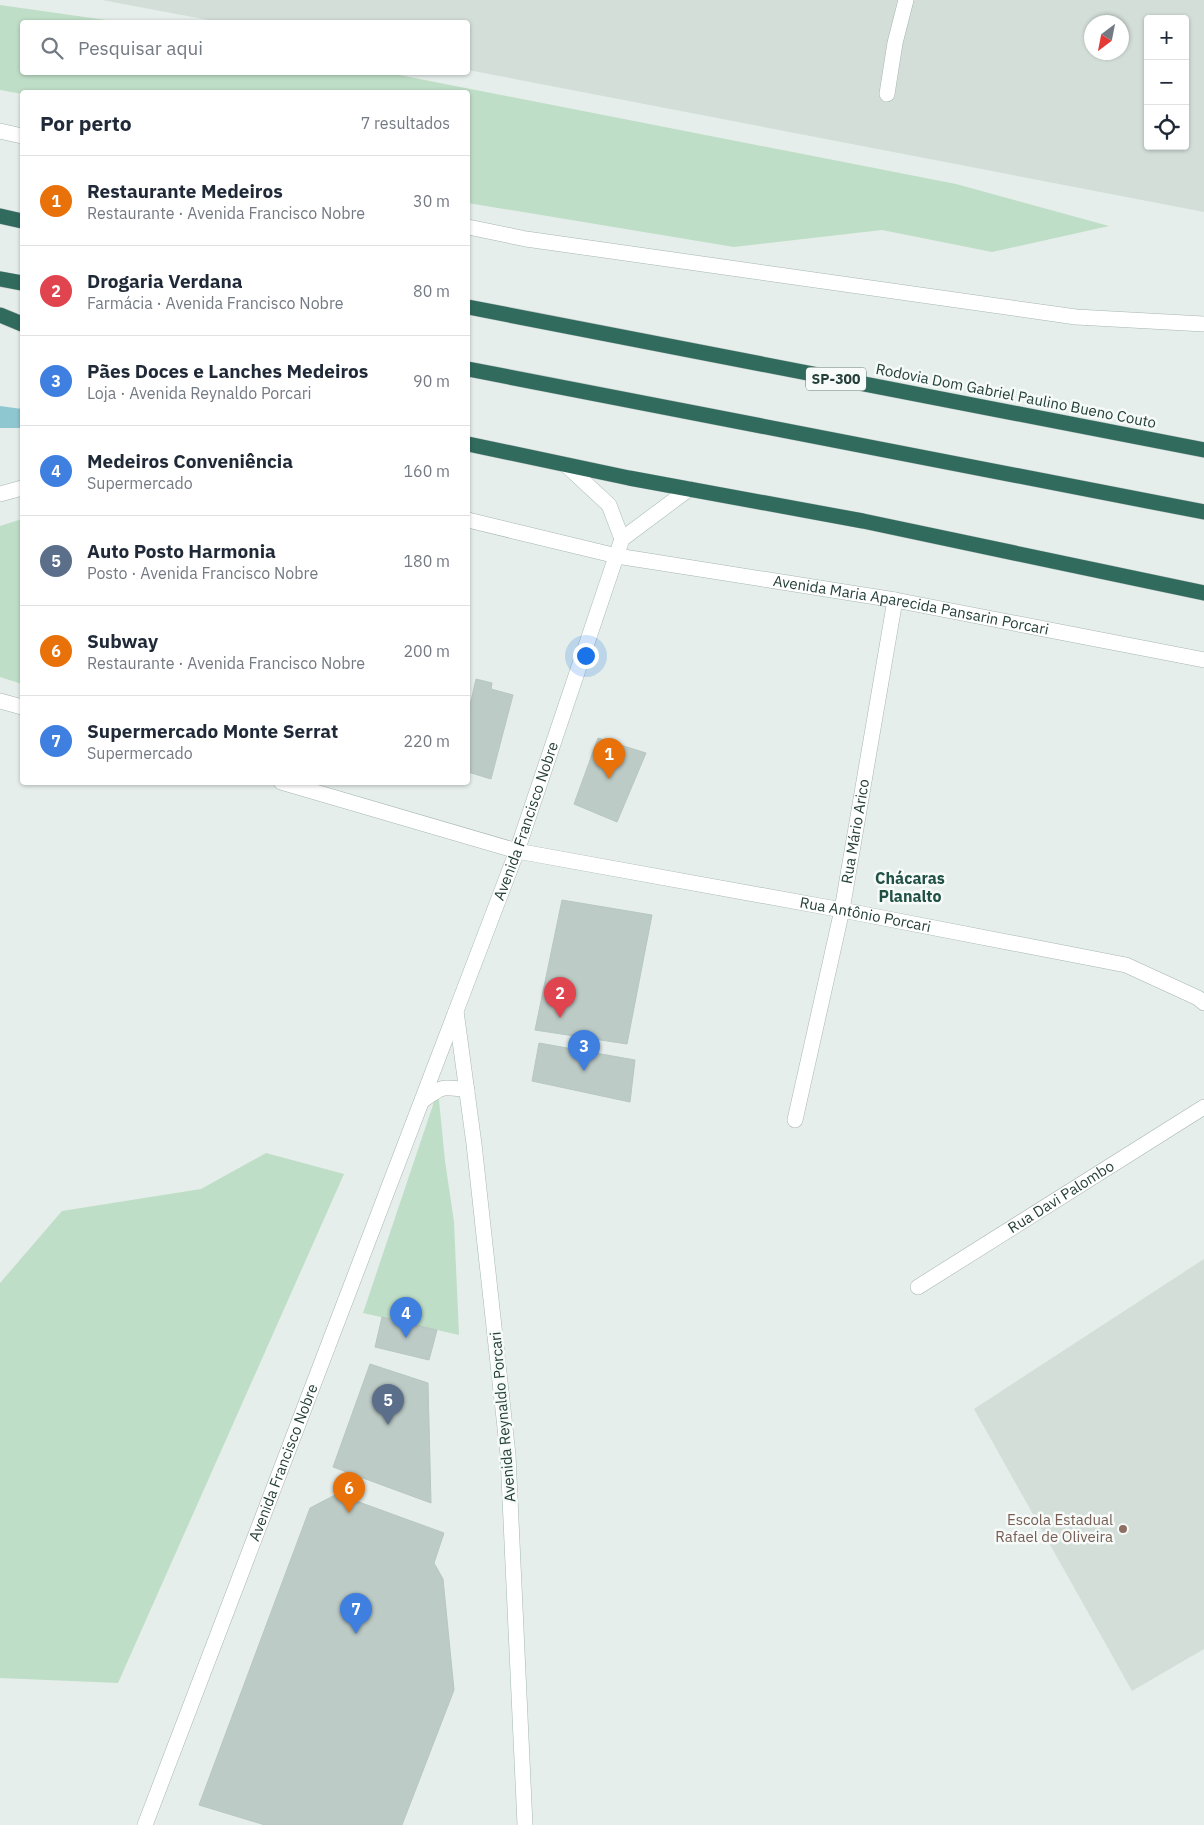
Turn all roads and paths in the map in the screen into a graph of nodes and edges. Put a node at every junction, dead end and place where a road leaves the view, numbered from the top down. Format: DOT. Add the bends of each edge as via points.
graph roads {
  1 [pos="906,0"];
  2 [pos="886,94"];
  3 [pos="0,131"];
  4 [pos="20,136"];
  5 [pos="0,216"];
  6 [pos="20,221"];
  7 [pos="470,227"];
  8 [pos="0,278"];
  9 [pos="20,283"];
  10 [pos="470,307"];
  11 [pos="0,315"];
  12 [pos="20,323"];
  13 [pos="1204,324"];
  14 [pos="470,369"];
  15 [pos="470,444"];
  16 [pos="1204,450"];
  17 [pos="566,465"];
  18 [pos="20,489"];
  19 [pos="689,489"];
  20 [pos="0,494"];
  21 [pos="1204,512"];
  22 [pos="470,520"];
  23 [pos="622,539"];
  24 [pos="617,556"];
  25 [pos="1204,593"];
  26 [pos="895,600"];
  27 [pos="1204,660"];
  28 [pos="0,701"];
  29 [pos="20,707"];
  30 [pos="291,785"];
  31 [pos="517,851"];
  32 [pos="842,910"];
  33 [pos="1204,1003"];
  34 [pos="456,1011"];
  35 [pos="467,1090"];
  36 [pos="422,1101"];
  37 [pos="1204,1106"];
  38 [pos="794,1120"];
  39 [pos="918,1287"];
  40 [pos="144,1825"];
  41 [pos="525,1825"];
  1 -- 2 [label="street"];
  3 -- 4 [label="street"];
  5 -- 6 [label="highway"];
  7 -- 13 [label="street" via="526,239 1076,317"];
  8 -- 9 [label="highway"];
  10 -- 16 [label="highway, Rodovia Dom Gabriel Paulino Bueno Couto / SP-300"];
  11 -- 12 [label="highway"];
  14 -- 21 [label="highway"];
  15 -- 17 [label="highway"];
  17 -- 19 [label="highway"];
  17 -- 23 [label="street" via="609,505"];
  18 -- 20 [label="street"];
  19 -- 23 [label="street"];
  19 -- 25 [label="highway" via="862,521"];
  22 -- 24 [label="street, Avenida Maria Aparecida Pansarin Porcari"];
  23 -- 24 [label="street, Avenida Francisco Nobre"];
  24 -- 26 [label="street, Avenida Maria Aparecida Pansarin Porcari"];
  24 -- 31 [label="street, Avenida Francisco Nobre"];
  26 -- 27 [label="street, Avenida Maria Aparecida Pansarin Porcari"];
  26 -- 32 [label="street, Rua Mário Arico"];
  28 -- 29 [label="street"];
  30 -- 31 [label="street, Rua Antônio Porcari"];
  31 -- 32 [label="street, Rua Antônio Porcari"];
  31 -- 34 [label="street, Avenida Francisco Nobre"];
  32 -- 33 [label="street, Rua Antônio Porcari" via="1126,965"];
  32 -- 38 [label="street, Rua Mário Arico"];
  34 -- 35 [label="street, Avenida Reynaldo Porcari"];
  34 -- 36 [label="street, Avenida Francisco Nobre"];
  35 -- 36 [label="street" via="447,1087"];
  35 -- 41 [label="street, Avenida Reynaldo Porcari" via="508,1455"];
  36 -- 40 [label="street, Avenida Francisco Nobre"];
  37 -- 39 [label="street, Rua Davi Palombo"];
}
